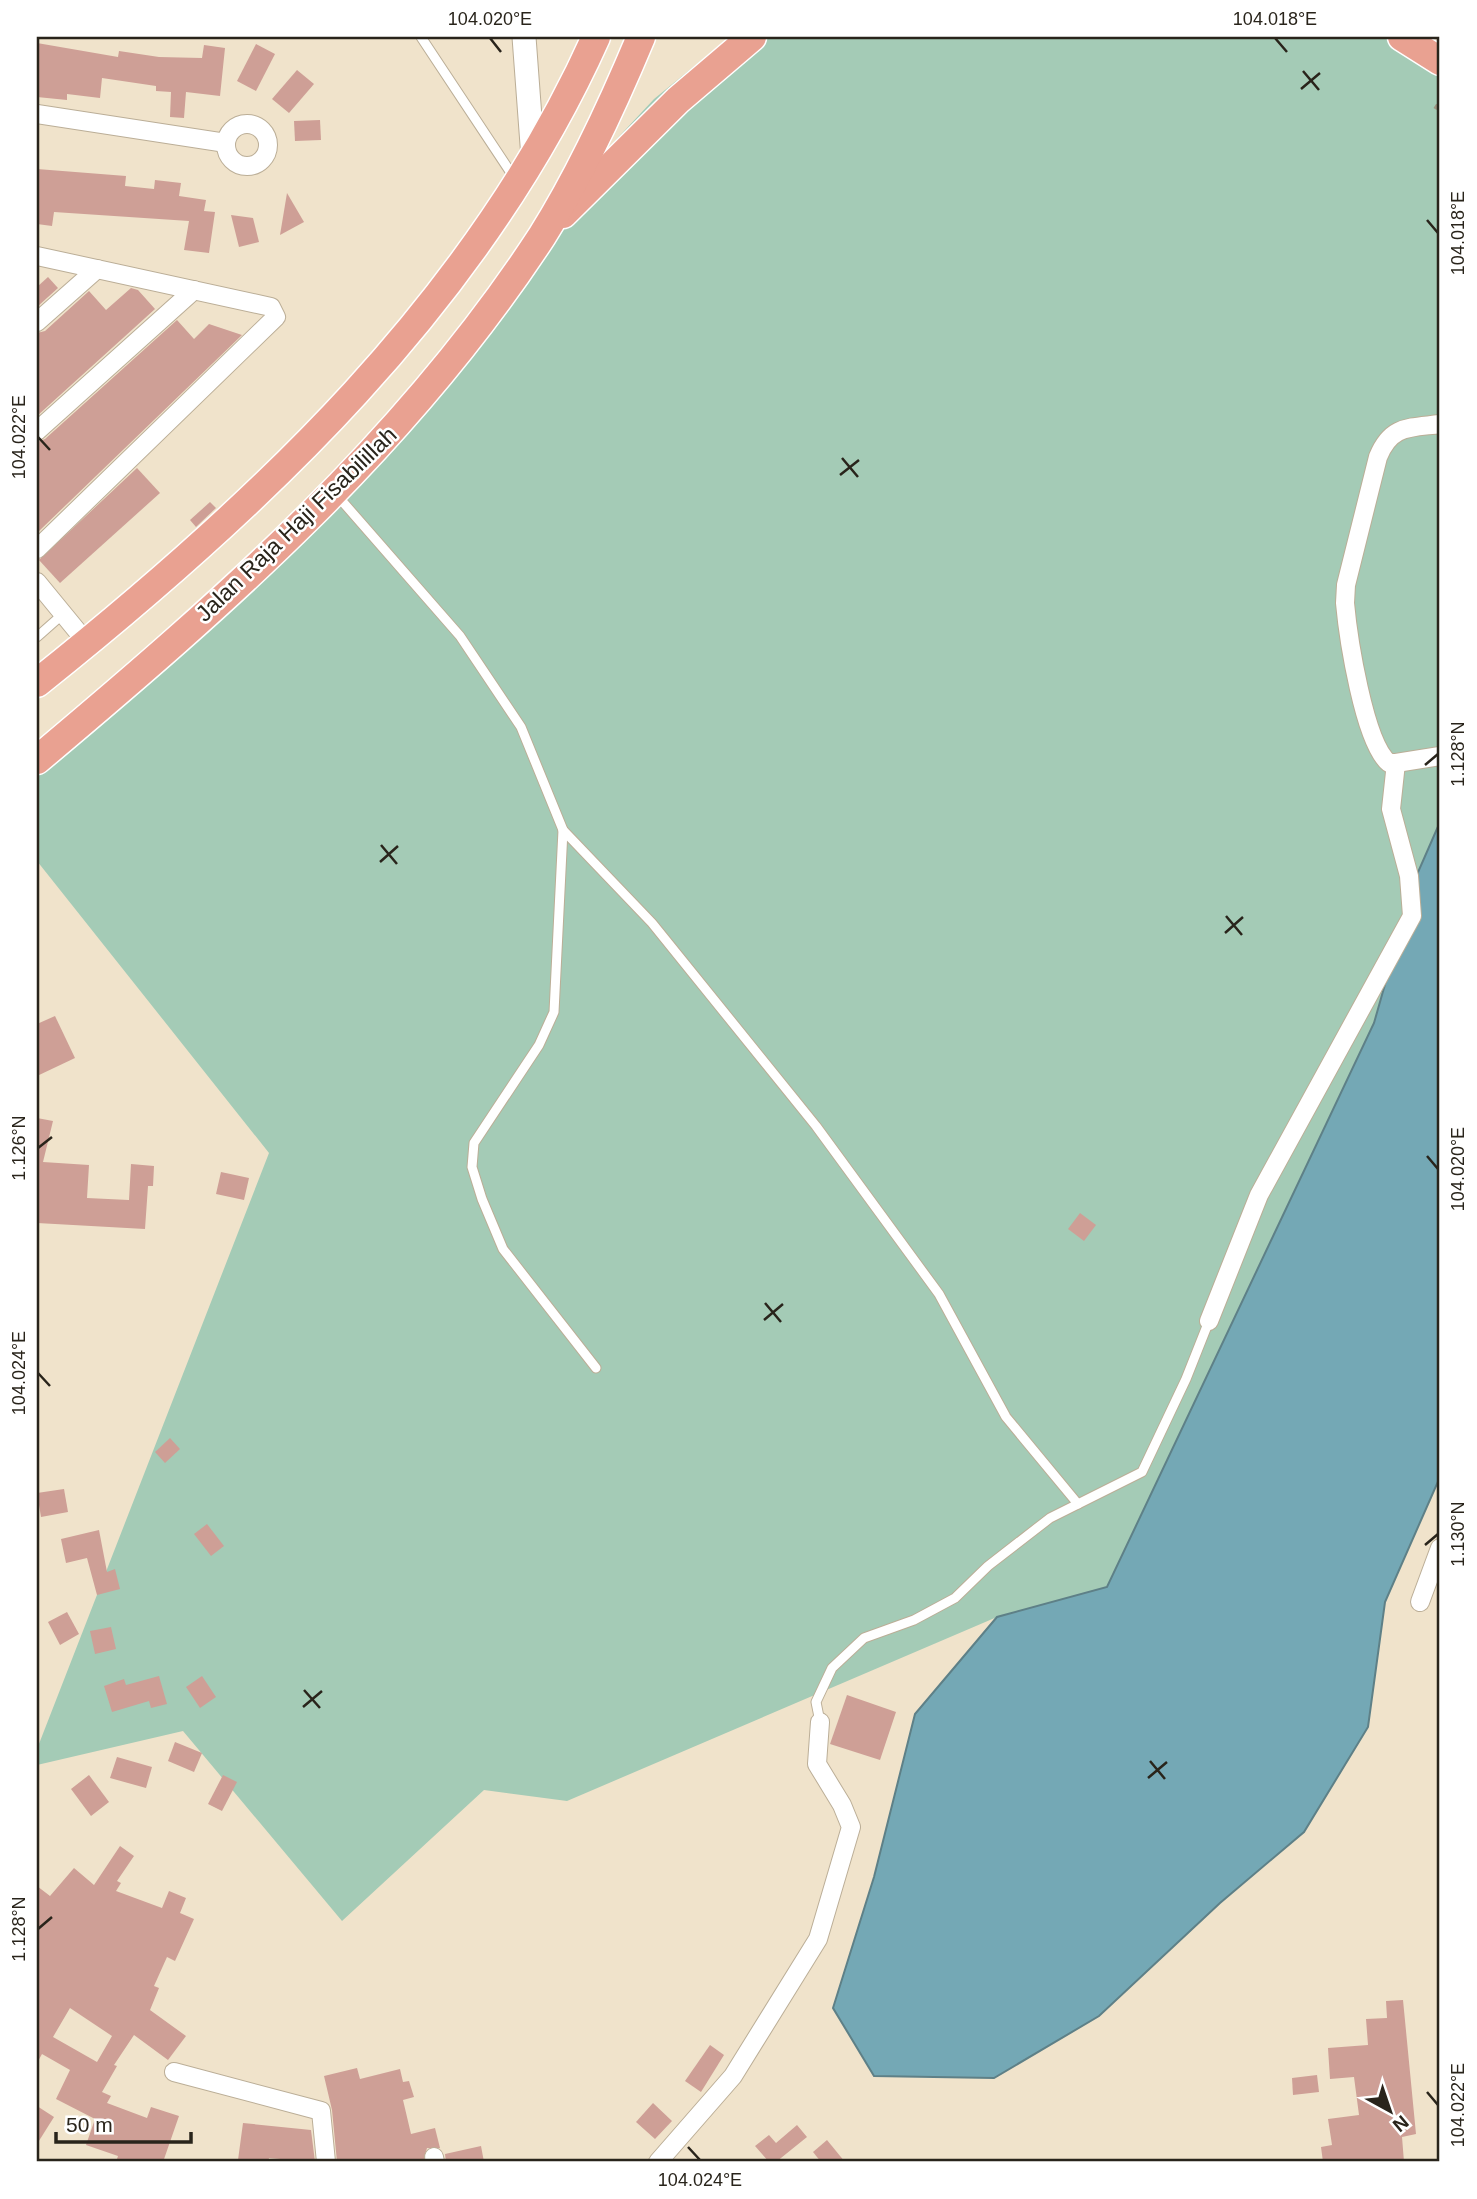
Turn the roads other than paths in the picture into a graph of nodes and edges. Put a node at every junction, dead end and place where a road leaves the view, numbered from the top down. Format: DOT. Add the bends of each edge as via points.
graph roads {
  1 [pos="421,37"];
  2 [pos="524,37"];
  3 [pos="596,37"];
  4 [pos="641,37"];
  5 [pos="752,37"];
  6 [pos="1402,37"];
  7 [pos="1440,61"];
  8 [pos="37,114"];
  9 [pos="226,143"];
  10 [pos="533,158"];
  11 [pos="517,183"];
  12 [pos="543,233"];
  13 [pos="37,256"];
  14 [pos="97,269"];
  15 [pos="194,290"];
  16 [pos="37,322"];
  17 [pos="1440,424"];
  18 [pos="37,431"];
  19 [pos="335,493"];
  20 [pos="37,548"];
  21 [pos="37,582"];
  22 [pos="63,614"];
  23 [pos="37,637"];
  24 [pos="87,643"];
  25 [pos="37,683"];
  26 [pos="1440,756"];
  27 [pos="37,760"];
  28 [pos="1396,764"];
  29 [pos="563,830"];
  30 [pos="1209,1321"];
  31 [pos="597,1368"];
  32 [pos="1078,1504"];
  33 [pos="1440,1548"];
  34 [pos="1420,1602"];
  35 [pos="820,1722"];
  36 [pos="174,2072"];
  37 [pos="327,2162"];
  38 [pos="658,2162"];
  1 -- 11 [label="lane"];
  2 -- 10 [label="street"];
  3 -- 10 [label="main road"];
  4 -- 12 [label="main road, Jalan Raja Haji Fisabilillah" via="598,132"];
  5 -- 12 [label="main road" via="678,100"];
  6 -- 7 [label="main road"];
  8 -- 9 [label="street"];
  10 -- 11 [label="main road"];
  11 -- 24 [label="main road" via="427,309 344,404 243,507"];
  12 -- 19 [label="main road, Jalan Raja Haji Fisabilillah" via="453,361"];
  13 -- 14 [label="street"];
  14 -- 15 [label="street"];
  14 -- 16 [label="street"];
  15 -- 18 [label="street"];
  15 -- 20 [label="street" via="271,307 276,317"];
  17 -- 28 [label="street" via="1405,429 1385,438 1346,585 1347,622 1365,716 1385,760"];
  19 -- 27 [label="main road, Jalan Raja Haji Fisabilillah" via="181,636"];
  19 -- 29 [label="lane" via="468,647 521,727"];
  21 -- 22 [label="street"];
  22 -- 23 [label="lane"];
  22 -- 24 [label="street"];
  24 -- 25 [label="main road"];
  26 -- 28 [label="street"];
  28 -- 30 [label="street" via="1391,809 1409,876 1412,916 1259,1195"];
  29 -- 31 [label="lane" via="554,1012 539,1045 474,1143 472,1167 503,1249"];
  29 -- 32 [label="lane" via="652,923 816,1126 939,1294 1006,1417"];
  30 -- 32 [label="lane" via="1142,1472"];
  32 -- 35 [label="lane" via="1050,1518 988,1566 956,1598 864,1638 832,1668 816,1702"];
  33 -- 34 [label="street"];
  35 -- 38 [label="street" via="817,1764 851,1827 818,1939 733,2076"];
  36 -- 37 [label="street" via="321,2111"];
}
